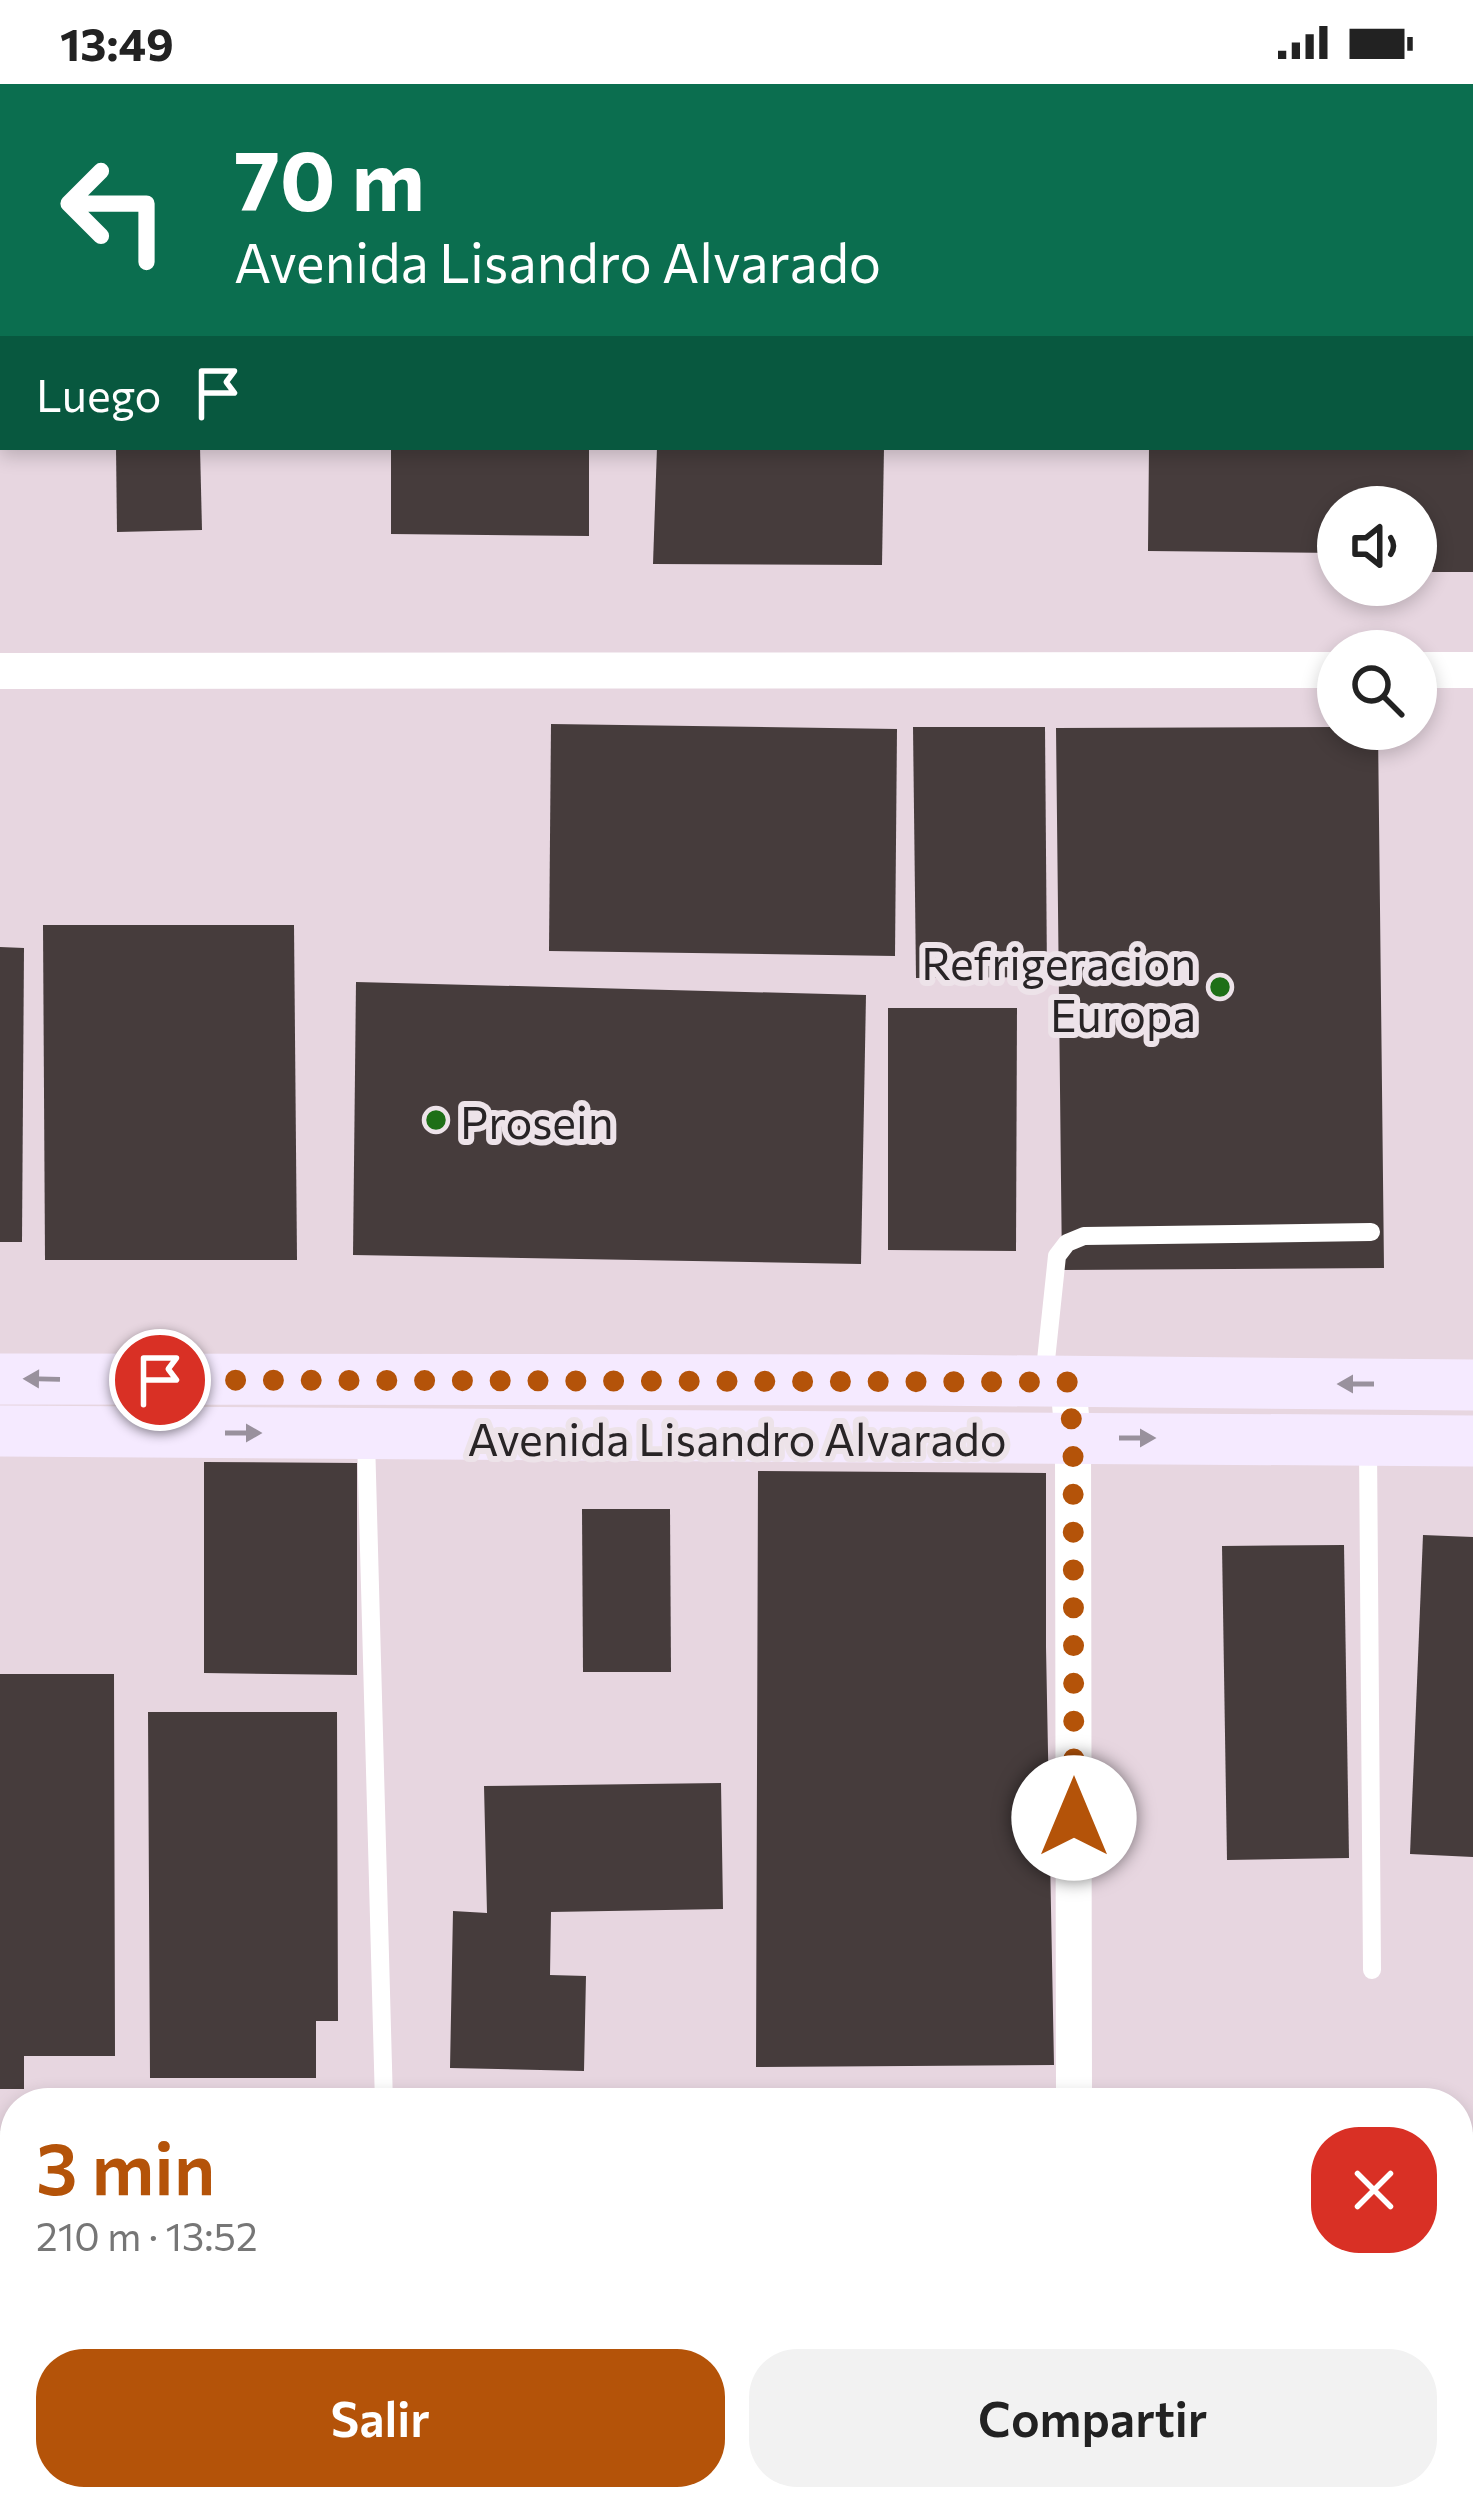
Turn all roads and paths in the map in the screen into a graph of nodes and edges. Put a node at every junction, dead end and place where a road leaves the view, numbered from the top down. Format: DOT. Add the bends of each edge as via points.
graph roads {
  1 [pos="1317,670"];
  2 [pos="1437,670"];
  3 [pos="1473,670"];
  4 [pos="0,671"];
  5 [pos="1371,1232"];
  6 [pos="0,1378"];
  7 [pos="1056,1382"];
  8 [pos="1473,1385"];
  9 [pos="0,1431"];
  10 [pos="365,1434"];
  11 [pos="1073,1438"];
  12 [pos="1368,1440"];
  13 [pos="1473,1441"];
  14 [pos="1372,1970"];
  15 [pos="384,2088"];
  16 [pos="1074,2088"];
  1 -- 4 [label="street"];
  2 -- 3 [label="street"];
  5 -- 7 [label="lane" via="1084,1236 1067,1243 1057,1256"];
  7 -- 6 [label="street, Avenida Lisandro Alvarado, one-way"];
  8 -- 7 [label="street, Avenida Lisandro Alvarado, one-way"];
  7 -- 11 [label="street"];
  9 -- 10 [label="street, Avenida Lisandro Alvarado, one-way"];
  10 -- 11 [label="street, Avenida Lisandro Alvarado"];
  10 -- 15 [label="lane"];
  11 -- 12 [label="street, Avenida Lisandro Alvarado, one-way"];
  11 -- 16 [label="street"];
  12 -- 13 [label="street, Avenida Lisandro Alvarado"];
  12 -- 14 [label="lane"];
}
